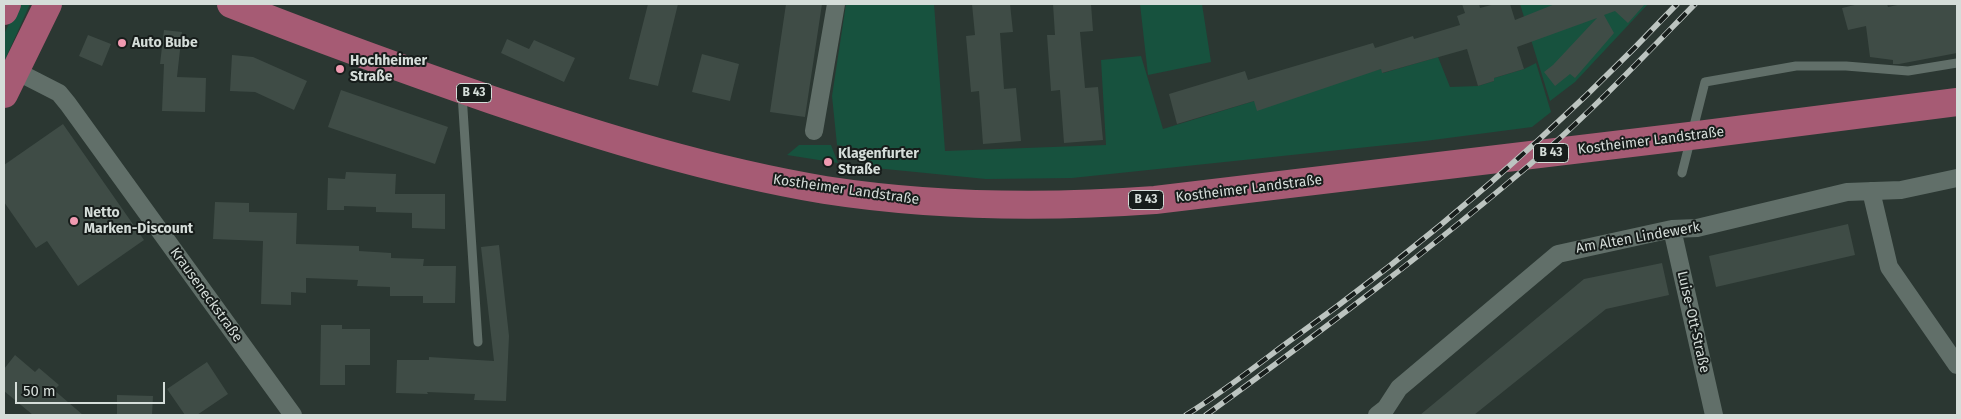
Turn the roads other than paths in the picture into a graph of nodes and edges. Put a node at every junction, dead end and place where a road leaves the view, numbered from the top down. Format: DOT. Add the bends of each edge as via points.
graph roads {
  1 [pos="7,4"];
  2 [pos="48,4"];
  3 [pos="231,4"];
  4 [pos="836,4"];
  5 [pos="4,11"];
  6 [pos="1957,63"];
  7 [pos="10,83"];
  8 [pos="461,89"];
  9 [pos="1957,102"];
  10 [pos="814,131"];
  11 [pos="1682,173"];
  12 [pos="1957,178"];
  13 [pos="1871,191"];
  14 [pos="1672,230"];
  15 [pos="478,342"];
  16 [pos="1957,364"];
  17 [pos="1385,413"];
  18 [pos="292,415"];
  19 [pos="1714,415"];
  1 -- 5 [label="main road"];
  2 -- 7 [label="main road"];
  3 -- 8 [label="main road, Kostheimer Landstraße / B 43"];
  4 -- 10 [label="street"];
  6 -- 11 [label="lane" via="1908,71 1796,66 1705,82"];
  7 -- 18 [label="street, Krauseneckstraße" via="58,93 68,104"];
  8 -- 9 [label="main road, Kostheimer Landstraße / B 43" via="603,136 761,178 840,192 930,202 1007,205 1155,200"];
  8 -- 15 [label="lane"];
  12 -- 13 [label="street, Am Alten Lindewerk" via="1902,190"];
  13 -- 14 [label="street, Am Alten Lindewerk" via="1847,192 1697,228"];
  13 -- 16 [label="street" via="1889,267"];
  14 -- 17 [label="street, Am Alten Lindewerk" via="1558,254 1398,388"];
  14 -- 19 [label="street, Luise-Ott-Straße"];
}
